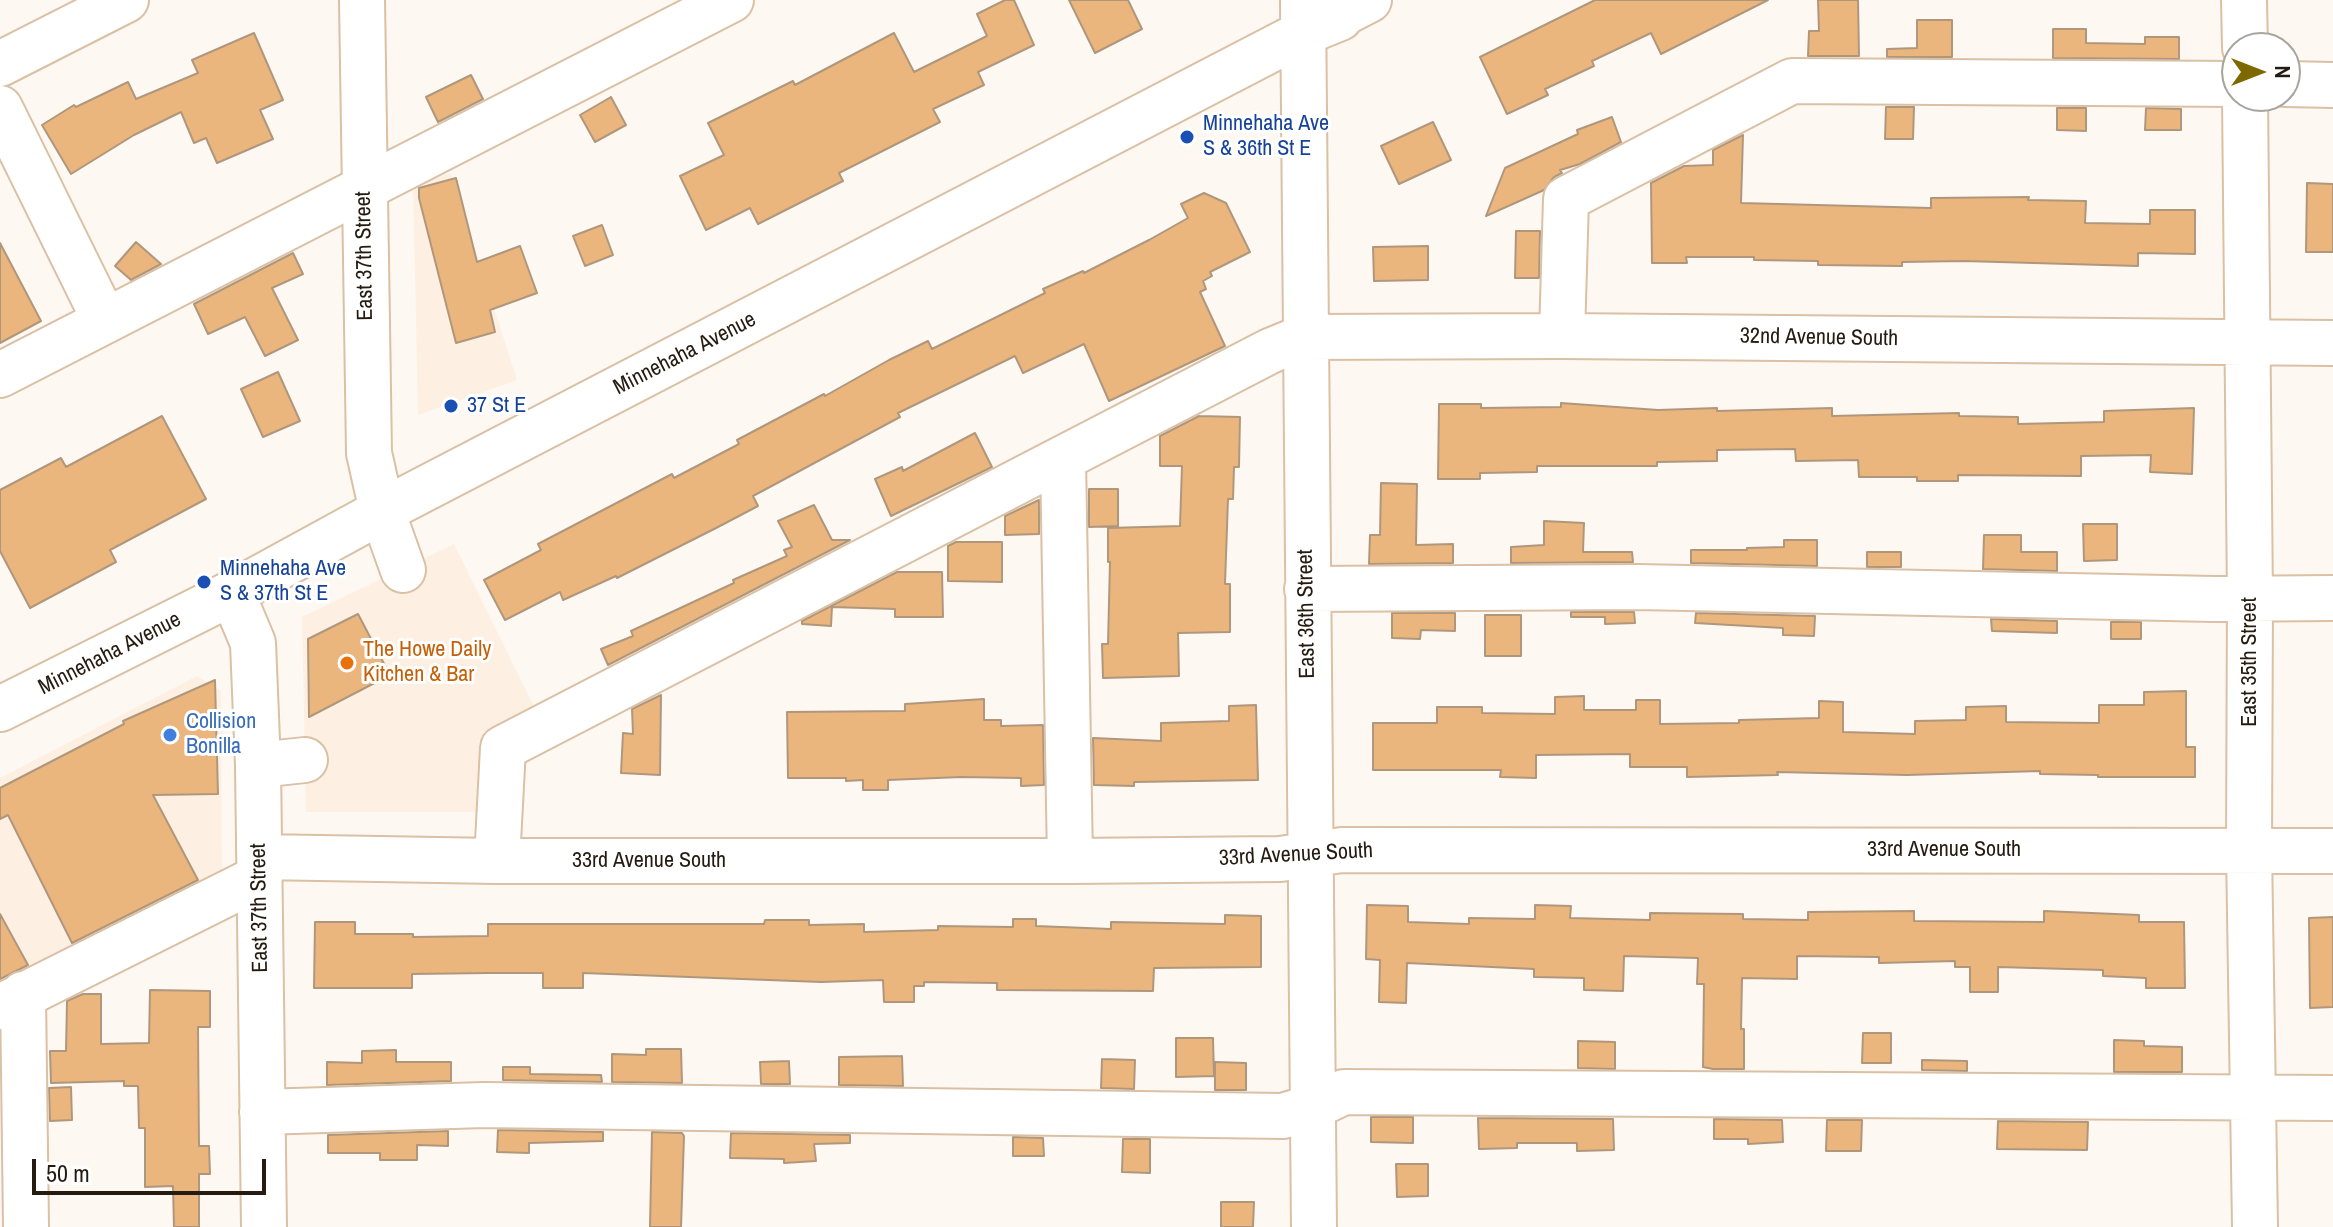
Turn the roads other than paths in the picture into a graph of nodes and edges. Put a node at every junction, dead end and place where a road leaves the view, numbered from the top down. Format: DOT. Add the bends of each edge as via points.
graph roads {
  1 [pos="126,0"];
  2 [pos="362,0"];
  3 [pos="731,0"];
  4 [pos="1369,0"];
  5 [pos="2244,0"];
  6 [pos="1303,17"];
  7 [pos="2245,32"];
  8 [pos="0,64"];
  9 [pos="2221,84"];
  10 [pos="2301,84"];
  11 [pos="2333,85"];
  12 [pos="0,108"];
  13 [pos="2245,112"];
  14 [pos="364,187"];
  15 [pos="105,321"];
  16 [pos="1562,336"];
  17 [pos="1304,337"];
  18 [pos="2247,342"];
  19 [pos="2333,343"];
  20 [pos="0,375"];
  21 [pos="1063,459"];
  22 [pos="382,511"];
  23 [pos="403,570"];
  24 [pos="1307,589"];
  25 [pos="232,593"];
  26 [pos="2250,598"];
  27 [pos="2333,598"];
  28 [pos="0,709"];
  29 [pos="305,760"];
  30 [pos="258,765"];
  31 [pos="2249,850"];
  32 [pos="2333,851"];
  33 [pos="1310,855"];
  34 [pos="497,861"];
  35 [pos="1070,861"];
  36 [pos="260,867"];
  37 [pos="12,1001"];
  38 [pos="2333,1098"];
  39 [pos="2255,1099"];
  40 [pos="1312,1107"];
  41 [pos="262,1112"];
  42 [pos="26,1227"];
  43 [pos="264,1227"];
  44 [pos="1314,1227"];
  45 [pos="2255,1227"];
  1 -- 8 [label="street"];
  2 -- 14 [label="street, East 37th Street"];
  3 -- 14 [label="street"];
  4 -- 6 [label="street, Minnehaha Avenue" via="1340,18"];
  5 -- 7 [label="street"];
  6 -- 17 [label="street, East 36th Street"];
  6 -- 22 [label="street, Minnehaha Avenue"];
  9 -- 16 [label="street" via="1792,81 1566,199"];
  10 -- 11 [label="street"];
  12 -- 15 [label="street"];
  13 -- 18 [label="street, East 35th Street"];
  14 -- 15 [label="street"];
  14 -- 22 [label="street, East 37th Street" via="369,453"];
  15 -- 20 [label="street"];
  16 -- 17 [label="street, 32nd Avenue South"];
  16 -- 18 [label="street, 32nd Avenue South"];
  17 -- 21 [label="street"];
  17 -- 24 [label="street, East 36th Street"];
  18 -- 19 [label="street, 32nd Avenue South"];
  18 -- 26 [label="street, East 35th Street"];
  21 -- 34 [label="street" via="503,748"];
  21 -- 35 [label="street"];
  22 -- 23 [label="street, East 37th Street"];
  22 -- 25 [label="street, Minnehaha Avenue"];
  24 -- 26 [label="street" via="1638,587"];
  24 -- 33 [label="street, East 36th Street"];
  25 -- 28 [label="street, Minnehaha Avenue"];
  25 -- 30 [label="street, East 37th Street" via="253,643"];
  26 -- 27 [label="street"];
  26 -- 31 [label="street, East 35th Street"];
  29 -- 30 [label="street"];
  30 -- 36 [label="street, East 37th Street"];
  31 -- 32 [label="street, 33rd Avenue South"];
  31 -- 33 [label="street, 33rd Avenue South" via="1342,850"];
  31 -- 39 [label="street, East 35th Street"];
  33 -- 35 [label="street, 33rd Avenue South"];
  33 -- 40 [label="street, East 36th Street"];
  34 -- 35 [label="street, 33rd Avenue South"];
  34 -- 36 [label="street, 33rd Avenue South"];
  36 -- 37 [label="street"];
  36 -- 41 [label="street, East 37th Street"];
  37 -- 42 [label="street"];
  38 -- 39 [label="street"];
  39 -- 40 [label="street" via="1344,1092"];
  39 -- 45 [label="street, East 35th Street"];
  40 -- 41 [label="street" via="1283,1116 484,1105"];
  40 -- 44 [label="street, East 36th Street"];
  41 -- 43 [label="street, East 37th Street"];
}
